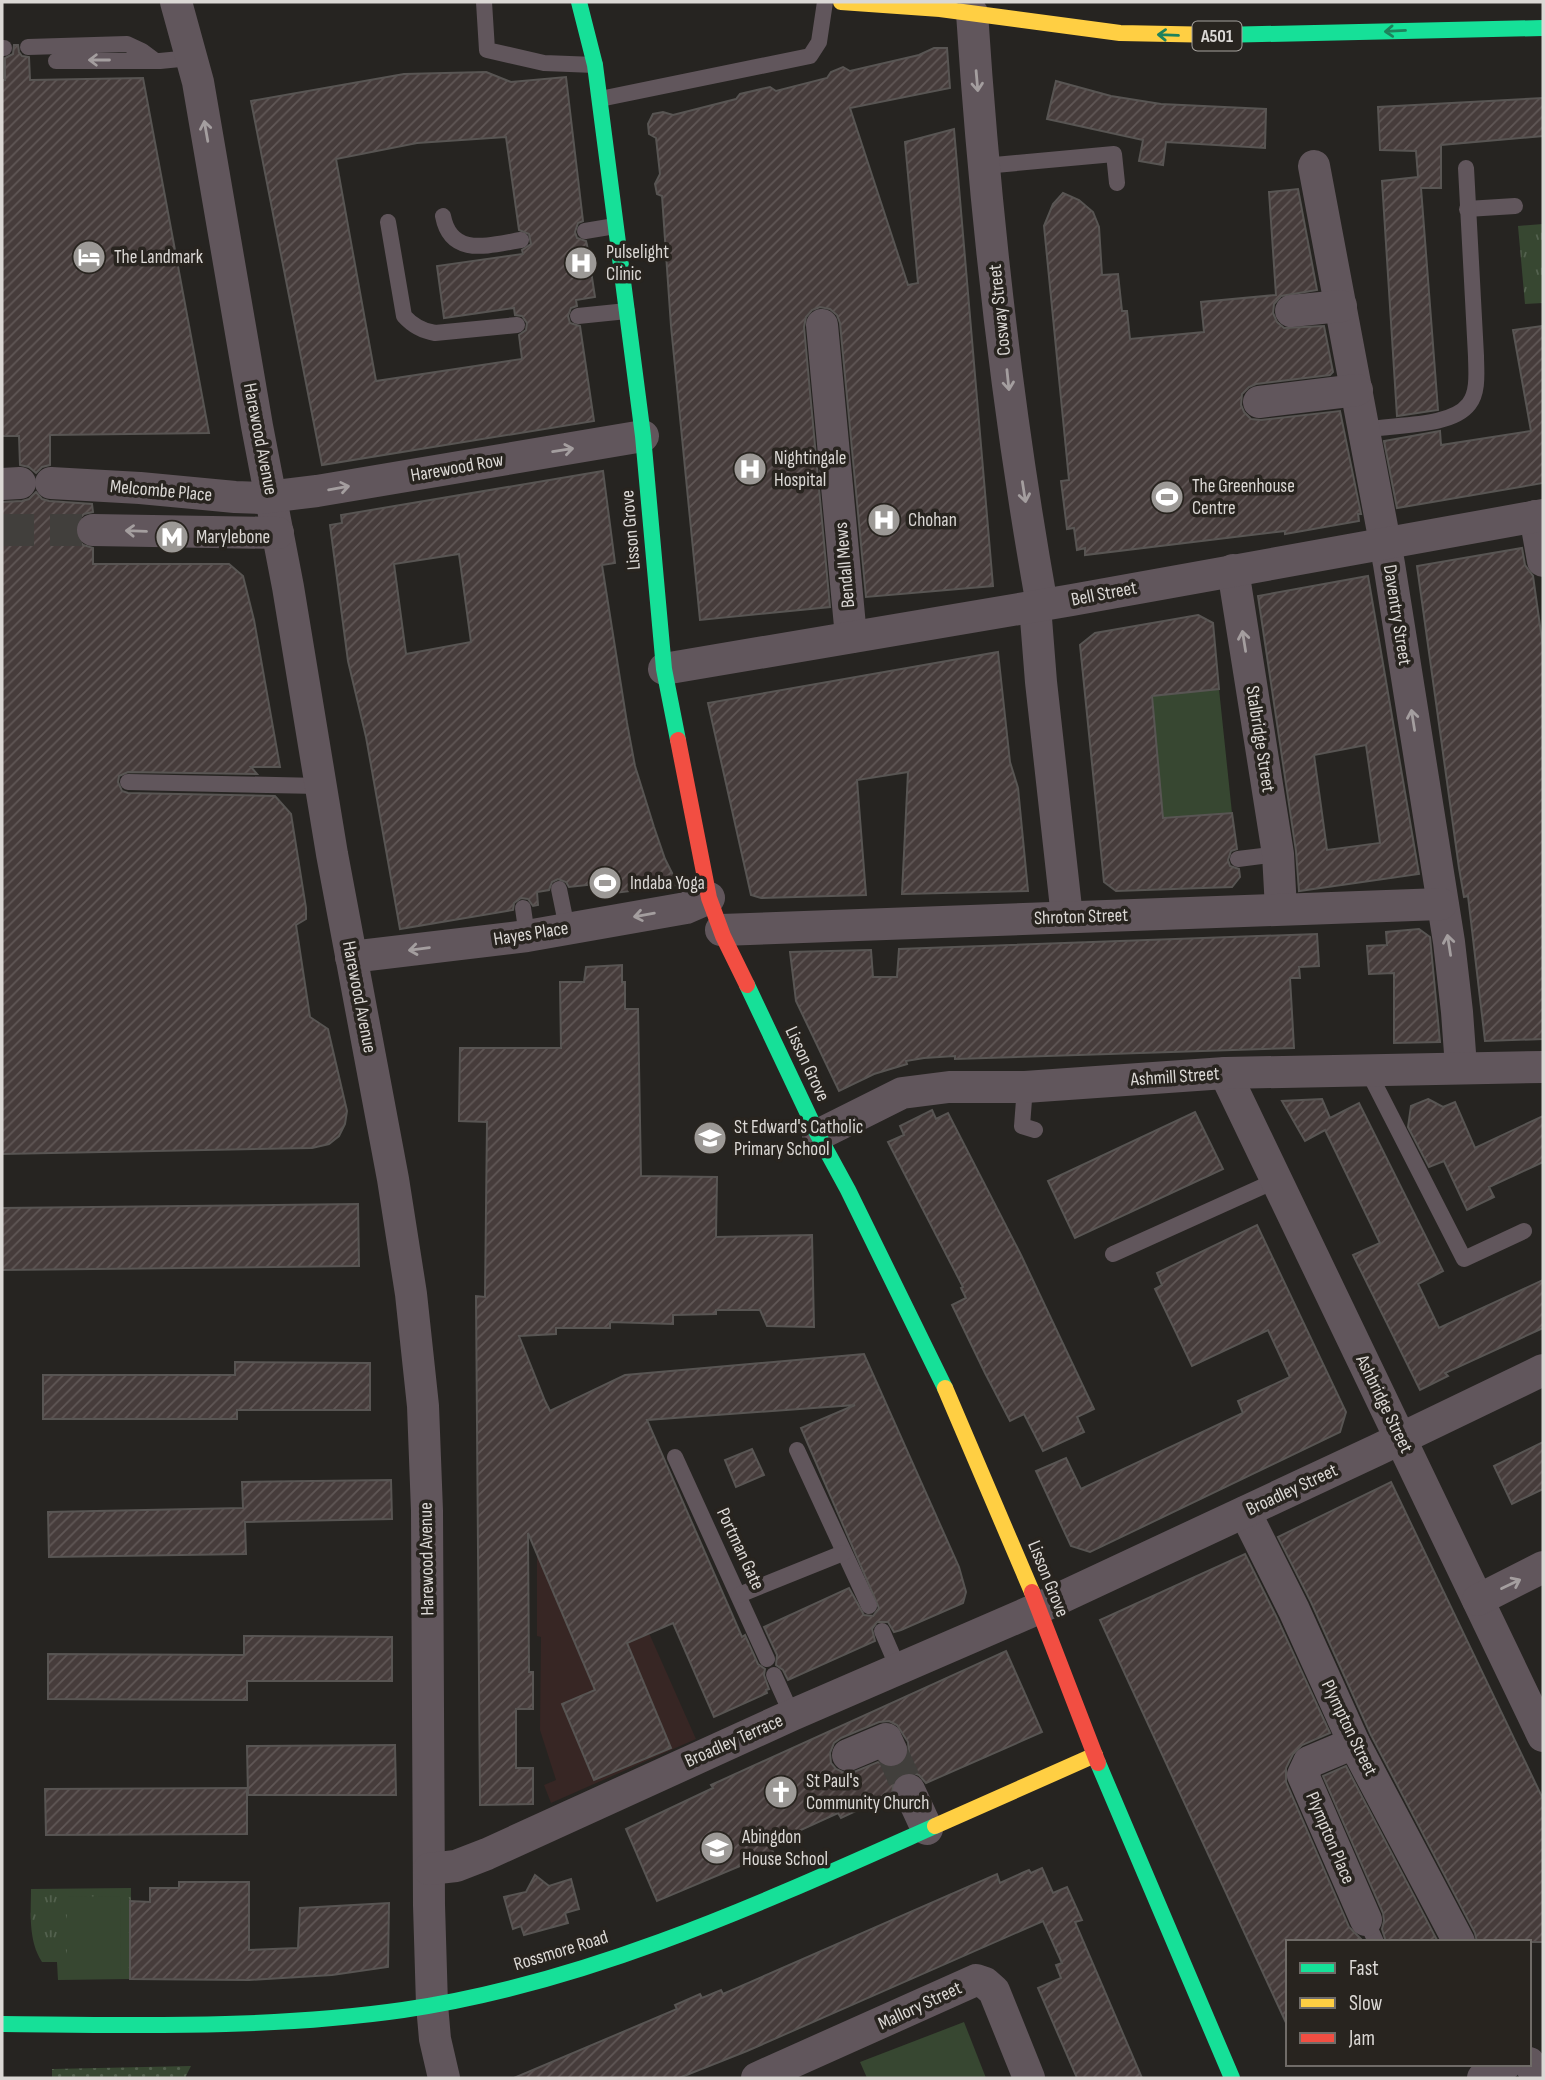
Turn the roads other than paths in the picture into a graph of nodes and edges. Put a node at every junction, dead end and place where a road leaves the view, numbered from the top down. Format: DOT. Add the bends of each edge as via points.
graph roads {
  1 [pos="176,2"];
  2 [pos="484,2"];
  3 [pos="579,2"];
  4 [pos="825,2"];
  5 [pos="841,2"];
  6 [pos="972,7"];
  7 [pos="1543,18"];
  8 [pos="1464,27"];
  9 [pos="1543,28"];
  10 [pos="28,47"];
  11 [pos="190,58"];
  12 [pos="154,60"];
  13 [pos="56,61"];
  14 [pos="595,65"];
  15 [pos="600,99"];
  16 [pos="984,166"];
  17 [pos="1314,166"];
  18 [pos="1466,168"];
  19 [pos="1117,183"];
  20 [pos="1515,206"];
  21 [pos="1467,209"];
  22 [pos="443,216"];
  23 [pos="388,222"];
  24 [pos="615,226"];
  25 [pos="584,231"];
  26 [pos="521,240"];
  27 [pos="1341,306"];
  28 [pos="627,311"];
  29 [pos="1291,311"];
  30 [pos="578,316"];
  31 [pos="517,325"];
  32 [pos="822,325"];
  33 [pos="1357,390"];
  34 [pos="1250,403"];
  35 [pos="1364,430"];
  36 [pos="643,436"];
  37 [pos="24,484"];
  38 [pos="271,497"];
  39 [pos="1539,515"];
  40 [pos="93,530"];
  41 [pos="278,533"];
  42 [pos="1385,543"];
  43 [pos="1543,562"];
  44 [pos="1233,570"];
  45 [pos="1039,606"];
  46 [pos="851,637"];
  47 [pos="664,669"];
  48 [pos="128,782"];
  49 [pos="320,786"];
  50 [pos="1278,854"];
  51 [pos="1238,859"];
  52 [pos="559,889"];
  53 [pos="709,898"];
  54 [pos="1441,904"];
  55 [pos="1281,909"];
  56 [pos="1067,917"];
  57 [pos="566,928"];
  58 [pos="721,930"];
  59 [pos="351,957"];
  60 [pos="1461,1067"];
  61 [pos="1543,1067"];
  62 [pos="1367,1069"];
  63 [pos="1226,1073"];
  64 [pos="1025,1087"];
  65 [pos="1035,1130"];
  66 [pos="818,1135"];
  67 [pos="1277,1180"];
  68 [pos="1524,1231"];
  69 [pos="1113,1254"];
  70 [pos="1543,1370"];
  71 [pos="1401,1439"];
  72 [pos="797,1450"];
  73 [pos="675,1457"];
  74 [pos="1245,1512"];
  75 [pos="844,1553"];
  76 [pos="1543,1567"];
  77 [pos="738,1595"];
  78 [pos="1478,1600"];
  79 [pos="869,1606"];
  80 [pos="1039,1608"];
  81 [pos="882,1631"];
  82 [pos="767,1659"];
  83 [pos="898,1668"];
  84 [pos="774,1675"];
  85 [pos="792,1715"];
  86 [pos="1543,1735"];
  87 [pos="1354,1743"];
  88 [pos="891,1750"];
  89 [pos="848,1755"];
  90 [pos="1095,1755"];
  91 [pos="909,1790"];
  92 [pos="927,1829"];
  93 [pos="429,1869"];
  94 [pos="1371,1931"];
  95 [pos="1458,1940"];
  96 [pos="432,2005"];
  97 [pos="2,2024"];
  98 [pos="1503,2066"];
  99 [pos="444,2078"];
  100 [pos="757,2078"];
  101 [pos="1029,2078"];
  102 [pos="1232,2078"];
  103 [pos="1483,2078"];
  1 -- 11 [label="street, Harewood Avenue"];
  2 -- 14 [label="lane" via="487,50 544,63"];
  3 -- 14 [label="main road, Lisson Grove"];
  4 -- 15 [label="lane" via="820,42 810,56"];
  5 -- 6 [label="main road, A501"];
  8 -- 6 [label="main road, A501, one-way" via="1195,36 1096,31"];
  6 -- 16 [label="street, Cosway Street, one-way"];
  7 -- 8 [label="main road"];
  8 -- 9 [label="main road, A501"];
  10 -- 12 [label="lane" via="127,44"];
  11 -- 12 [label="lane"];
  38 -- 11 [label="street, Harewood Avenue, one-way" via="198,82"];
  12 -- 13 [label="lane, one-way"];
  14 -- 15 [label="main road, Lisson Grove"];
  15 -- 24 [label="main road, Lisson Grove"];
  16 -- 19 [label="lane" via="1114,154"];
  16 -- 45 [label="street, Cosway Street, one-way" via="1012,424"];
  17 -- 27 [label="street, Daventry Street"];
  18 -- 21 [label="lane"];
  20 -- 21 [label="lane"];
  21 -- 35 [label="lane" via="1476,356 1470,403 1454,417"];
  22 -- 26 [label="lane" via="445,228 461,244"];
  23 -- 31 [label="lane" via="404,316 411,323 435,333"];
  24 -- 25 [label="lane"];
  24 -- 28 [label="main road, Lisson Grove"];
  27 -- 29 [label="street"];
  27 -- 33 [label="street, Daventry Street"];
  28 -- 30 [label="lane"];
  28 -- 36 [label="main road, Lisson Grove"];
  32 -- 46 [label="street, Bendall Mews"];
  33 -- 34 [label="street"];
  33 -- 35 [label="street, Daventry Street"];
  35 -- 42 [label="street, Daventry Street"];
  38 -- 36 [label="street, Harewood Row, one-way"];
  36 -- 47 [label="main road, Lisson Grove"];
  37 -- 38 [label="street, Melcombe Place"];
  38 -- 41 [label="street, Harewood Avenue"];
  39 -- 42 [label="street, Bell Street"];
  39 -- 43 [label="street"];
  41 -- 40 [label="street, Melcombe Place, one-way"];
  41 -- 49 [label="street, Harewood Avenue"];
  42 -- 44 [label="street, Bell Street"];
  54 -- 42 [label="street, Daventry Street, one-way"];
  44 -- 45 [label="street, Bell Street"];
  50 -- 44 [label="street, Stalbridge Street, one-way"];
  45 -- 46 [label="street, Bell Street"];
  45 -- 56 [label="street, Cosway Street" via="1041,682"];
  46 -- 47 [label="street, Bell Street"];
  47 -- 53 [label="main road, Lisson Grove"];
  48 -- 49 [label="lane"];
  49 -- 59 [label="street, Harewood Avenue"];
  50 -- 51 [label="lane"];
  50 -- 55 [label="street, Stalbridge Street"];
  52 -- 57 [label="lane"];
  53 -- 57 [label="street, Hayes Place, one-way" via="687,908"];
  53 -- 58 [label="main road, Lisson Grove"];
  54 -- 55 [label="street, Shroton Street"];
  60 -- 54 [label="street, Daventry Street, one-way"];
  55 -- 56 [label="street, Shroton Street"];
  56 -- 58 [label="street, Shroton Street"];
  57 -- 59 [label="street, Hayes Place, one-way" via="525,922"];
  58 -- 66 [label="main road, Lisson Grove"];
  59 -- 93 [label="street, Harewood Avenue" via="406,1252 423,1406"];
  60 -- 61 [label="street, Ashmill Street"];
  60 -- 62 [label="street, Ashmill Street"];
  62 -- 63 [label="street, Ashmill Street"];
  62 -- 68 [label="lane" via="1464,1259"];
  63 -- 64 [label="street, Ashmill Street"];
  63 -- 67 [label="street, Ashbridge Street"];
  64 -- 65 [label="lane" via="1022,1126"];
  64 -- 66 [label="street, Ashmill Street" via="949,1087 902,1093"];
  66 -- 80 [label="main road, Lisson Grove" via="943,1384"];
  67 -- 69 [label="lane"];
  67 -- 71 [label="street, Ashbridge Street"];
  70 -- 71 [label="street, Broadley Street"];
  71 -- 74 [label="street, Broadley Street"];
  71 -- 78 [label="street, Ashbridge Street"];
  72 -- 75 [label="lane"];
  73 -- 77 [label="lane, Portman Gate"];
  74 -- 80 [label="street, Broadley Street"];
  74 -- 87 [label="street, Plympton Street"];
  75 -- 77 [label="lane"];
  75 -- 79 [label="lane"];
  78 -- 76 [label="street, one-way"];
  77 -- 82 [label="lane, Portman Gate"];
  78 -- 86 [label="street, Ashbridge Street"];
  80 -- 83 [label="street, Broadley Terrace"];
  80 -- 90 [label="main road, Lisson Grove"];
  81 -- 83 [label="lane"];
  83 -- 85 [label="street, Broadley Terrace"];
  84 -- 85 [label="lane"];
  85 -- 93 [label="street, Broadley Terrace" via="487,1854 456,1866"];
  87 -- 94 [label="street, Plympton Place" via="1309,1762 1303,1775"];
  87 -- 95 [label="street, Plympton Street"];
  88 -- 89 [label="street" via="886,1739"];
  90 -- 92 [label="main road, Rossmore Road"];
  90 -- 102 [label="main road, Lisson Grove"];
  91 -- 92 [label="street"];
  92 -- 96 [label="main road, Rossmore Road" via="684,1934 566,1973"];
  93 -- 96 [label="street, Harewood Avenue"];
  96 -- 97 [label="main road, Rossmore Road" via="309,2019"];
  96 -- 99 [label="street, Harewood Avenue"];
  98 -- 103 [label="street"];
  100 -- 101 [label="street, Mallory Street" via="976,1980 994,1991"];
}
